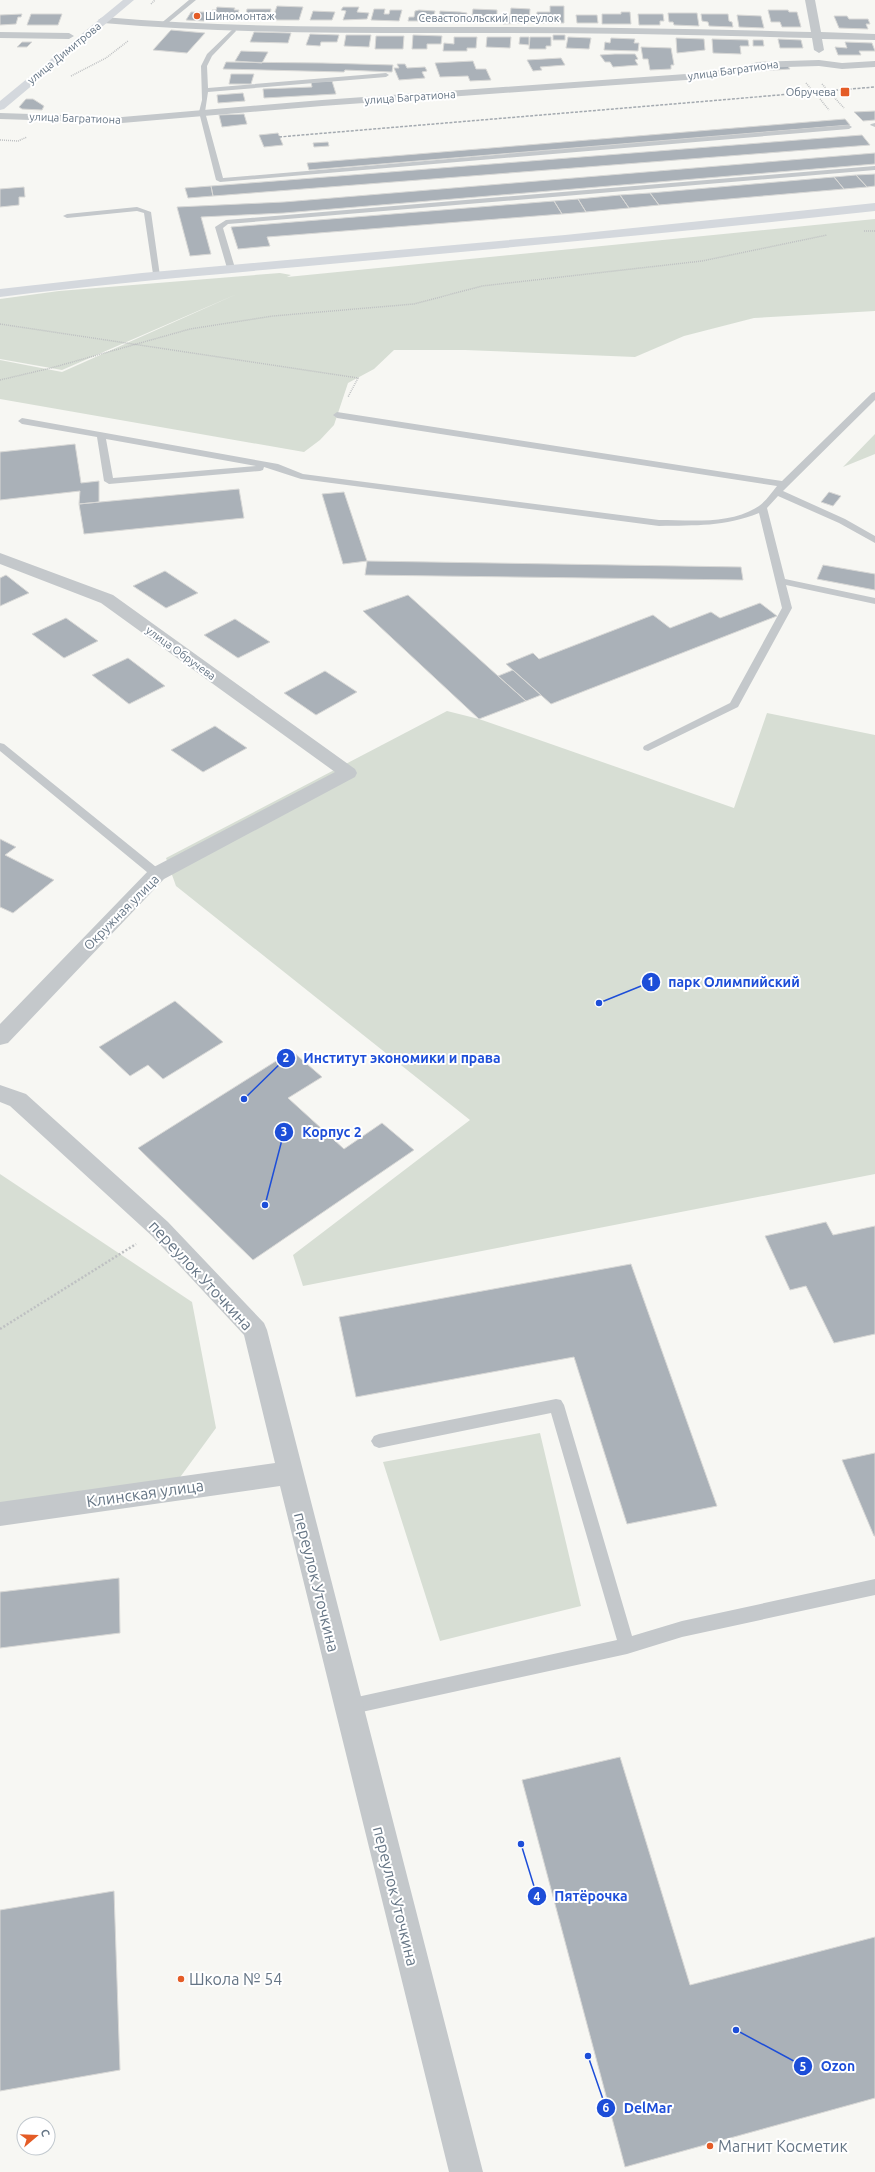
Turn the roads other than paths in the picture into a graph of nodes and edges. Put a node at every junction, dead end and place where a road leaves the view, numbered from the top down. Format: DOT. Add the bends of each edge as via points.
graph roads {
  1 [pos="115,0"];
  2 [pos="129,0"];
  3 [pos="193,0"];
  4 [pos="810,0"];
  5 [pos="103,20"];
  6 [pos="162,26"];
  7 [pos="234,30"];
  8 [pos="0,35"];
  9 [pos="817,35"];
  10 [pos="69,36"];
  11 [pos="875,37"];
  12 [pos="819,63"];
  13 [pos="875,64"];
  14 [pos="25,71"];
  15 [pos="386,75"];
  16 [pos="205,90"];
  17 [pos="0,107"];
  18 [pos="202,112"];
  19 [pos="0,116"];
  20 [pos="848,127"];
  21 [pos="875,168"];
  22 [pos="875,207"];
  23 [pos="67,216"];
  24 [pos="231,268"];
  25 [pos="157,274"];
  26 [pos="125,277"];
  27 [pos="0,280"];
  28 [pos="0,293"];
  29 [pos="875,395"];
  30 [pos="875,410"];
  31 [pos="861,411"];
  32 [pos="337,415"];
  33 [pos="22,421"];
  34 [pos="101,435"];
  35 [pos="278,467"];
  36 [pos="784,484"];
  37 [pos="776,492"];
  38 [pos="762,508"];
  39 [pos="875,540"];
  40 [pos="0,558"];
  41 [pos="780,581"];
  42 [pos="875,601"];
  43 [pos="0,746"];
  44 [pos="648,748"];
  45 [pos="348,773"];
  46 [pos="156,874"];
  47 [pos="0,1037"];
  48 [pos="0,1093"];
  49 [pos="379,1440"];
  50 [pos="290,1473"];
  51 [pos="0,1514"];
  52 [pos="875,1587"];
  53 [pos="627,1646"];
  54 [pos="348,1707"];
  55 [pos="466,2172"];
  1 -- 10 [label="street, улица Димитрова"];
  2 -- 5 [label="street, улица Димитрова"];
  3 -- 6 [label="lane"];
  4 -- 9 [label="street"];
  5 -- 6 [label="street, Севастопольский переулок"];
  5 -- 17 [label="street, улица Димитрова"];
  6 -- 7 [label="street, Севастопольский переулок"];
  7 -- 9 [label="street, Севастопольский переулок" via="519,30"];
  7 -- 16 [label="lane" via="209,54 204,66"];
  8 -- 10 [label="street"];
  9 -- 11 [label="street, Севастопольский переулок"];
  9 -- 12 [label="street"];
  10 -- 14 [label="street, улица Димитрова"];
  12 -- 13 [label="street, улица Багратиона" via="842,66"];
  12 -- 18 [label="street, улица Багратиона" via="758,65 735,71 686,77"];
  15 -- 16 [label="lane"];
  16 -- 18 [label="lane"];
  18 -- 19 [label="street, улица Багратиона" via="109,120"];
  18 -- 20 [label="lane" via="220,180"];
  21 -- 24 [label="lane" via="226,222 219,227"];
  22 -- 24 [label="street" via="695,227"];
  23 -- 25 [label="lane" via="137,209 147,212"];
  24 -- 25 [label="street"];
  25 -- 26 [label="street"];
  26 -- 27 [label="street"];
  26 -- 28 [label="street"];
  29 -- 31 [label="lane"];
  30 -- 31 [label="lane"];
  31 -- 36 [label="lane"];
  32 -- 36 [label="lane"];
  33 -- 34 [label="lane"];
  34 -- 35 [label="lane"];
  34 -- 35 [label="lane" via="109,481"];
  35 -- 38 [label="lane" via="301,476 659,523 735,519"];
  36 -- 37 [label="lane"];
  37 -- 38 [label="lane"];
  37 -- 39 [label="lane" via="842,521"];
  38 -- 41 [label="lane"];
  40 -- 45 [label="street, улица Обручева" via="106,599"];
  41 -- 42 [label="lane"];
  41 -- 44 [label="lane" via="787,608 734,705"];
  43 -- 46 [label="lane"];
  45 -- 46 [label="street, Окружная улица"];
  46 -- 47 [label="street, Окружная улица"];
  48 -- 50 [label="street, переулок Уточкина" via="18,1100 160,1229 256,1330"];
  49 -- 53 [label="lane" via="556,1405"];
  50 -- 51 [label="street, Клинская улица"];
  50 -- 54 [label="street, переулок Уточкина"];
  52 -- 53 [label="lane" via="682,1629"];
  53 -- 54 [label="lane"];
  54 -- 55 [label="street, переулок Уточкина"];
}
